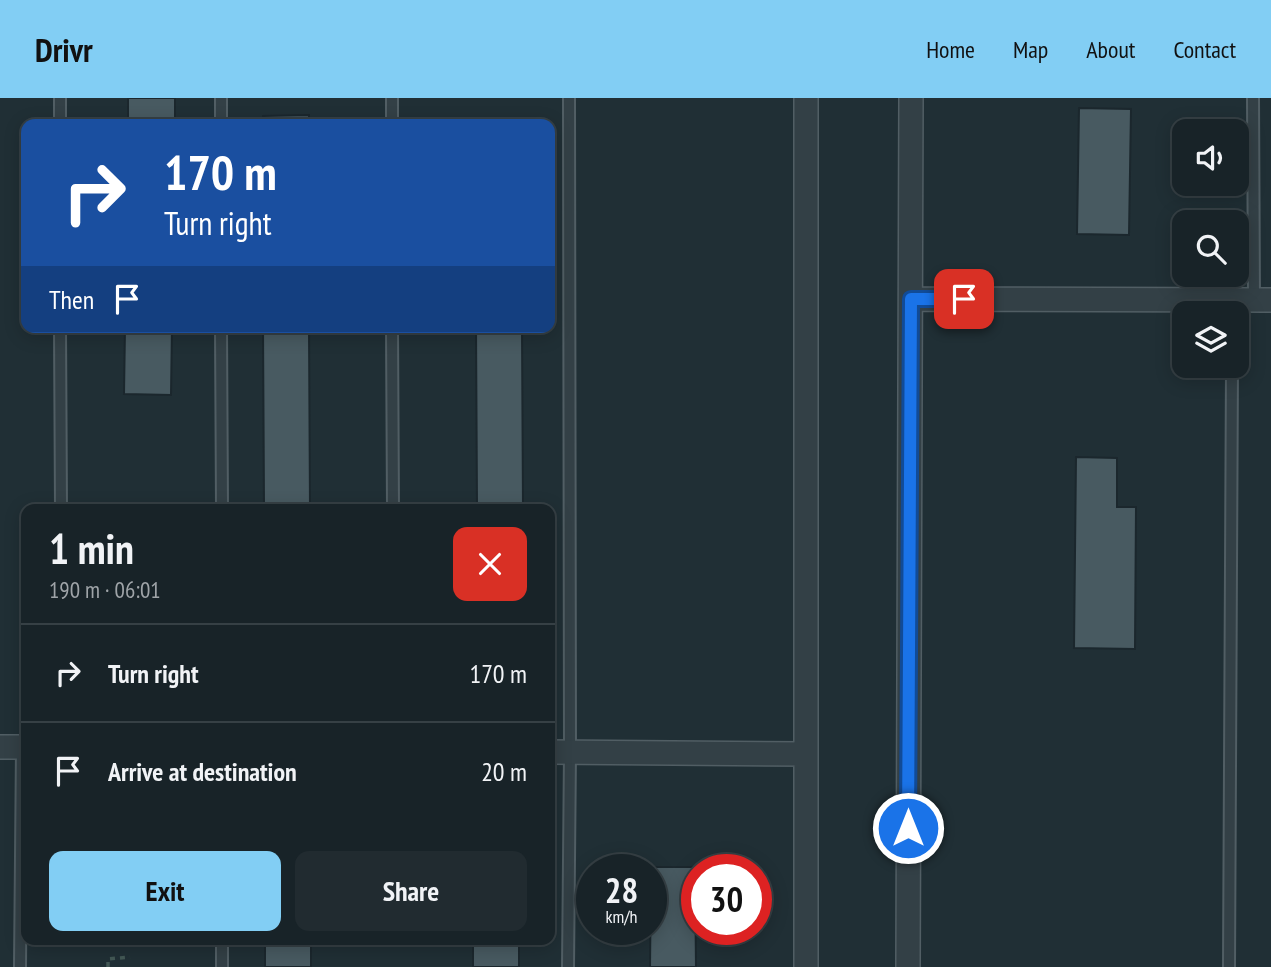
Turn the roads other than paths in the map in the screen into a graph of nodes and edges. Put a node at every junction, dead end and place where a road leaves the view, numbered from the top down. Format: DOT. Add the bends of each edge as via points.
graph roads {
  1 [pos="60,98"];
  2 [pos="221,98"];
  3 [pos="392,98"];
  4 [pos="569,98"];
  5 [pos="807,98"];
  6 [pos="911,98"];
  7 [pos="1253,98"];
  8 [pos="60,119"];
  9 [pos="221,119"];
  10 [pos="392,119"];
  11 [pos="911,299"];
  12 [pos="1248,301"];
  13 [pos="1172,302"];
  14 [pos="61,333"];
  15 [pos="221,333"];
  16 [pos="392,333"];
  17 [pos="1233,378"];
  18 [pos="61,504"];
  19 [pos="222,504"];
  20 [pos="393,504"];
  21 [pos="16,747"];
  22 [pos="560,752"];
  23 [pos="807,754"];
  24 [pos="222,945"];
  25 [pos="20,967"];
  26 [pos="222,967"];
  27 [pos="568,967"];
  28 [pos="806,967"];
  29 [pos="908,967"];
  30 [pos="1229,967"];
  1 -- 8 [label="lane"];
  2 -- 9 [label="lane"];
  3 -- 10 [label="lane"];
  4 -- 22 [label="lane"];
  5 -- 23 [label="street"];
  6 -- 11 [label="street"];
  7 -- 12 [label="lane"];
  11 -- 13 [label="street"];
  11 -- 29 [label="street"];
  14 -- 18 [label="lane"];
  15 -- 19 [label="lane"];
  16 -- 20 [label="lane"];
  17 -- 30 [label="lane"];
  21 -- 25 [label="lane"];
  22 -- 23 [label="street"];
  22 -- 27 [label="lane"];
  23 -- 28 [label="street"];
  24 -- 26 [label="lane"];
}
